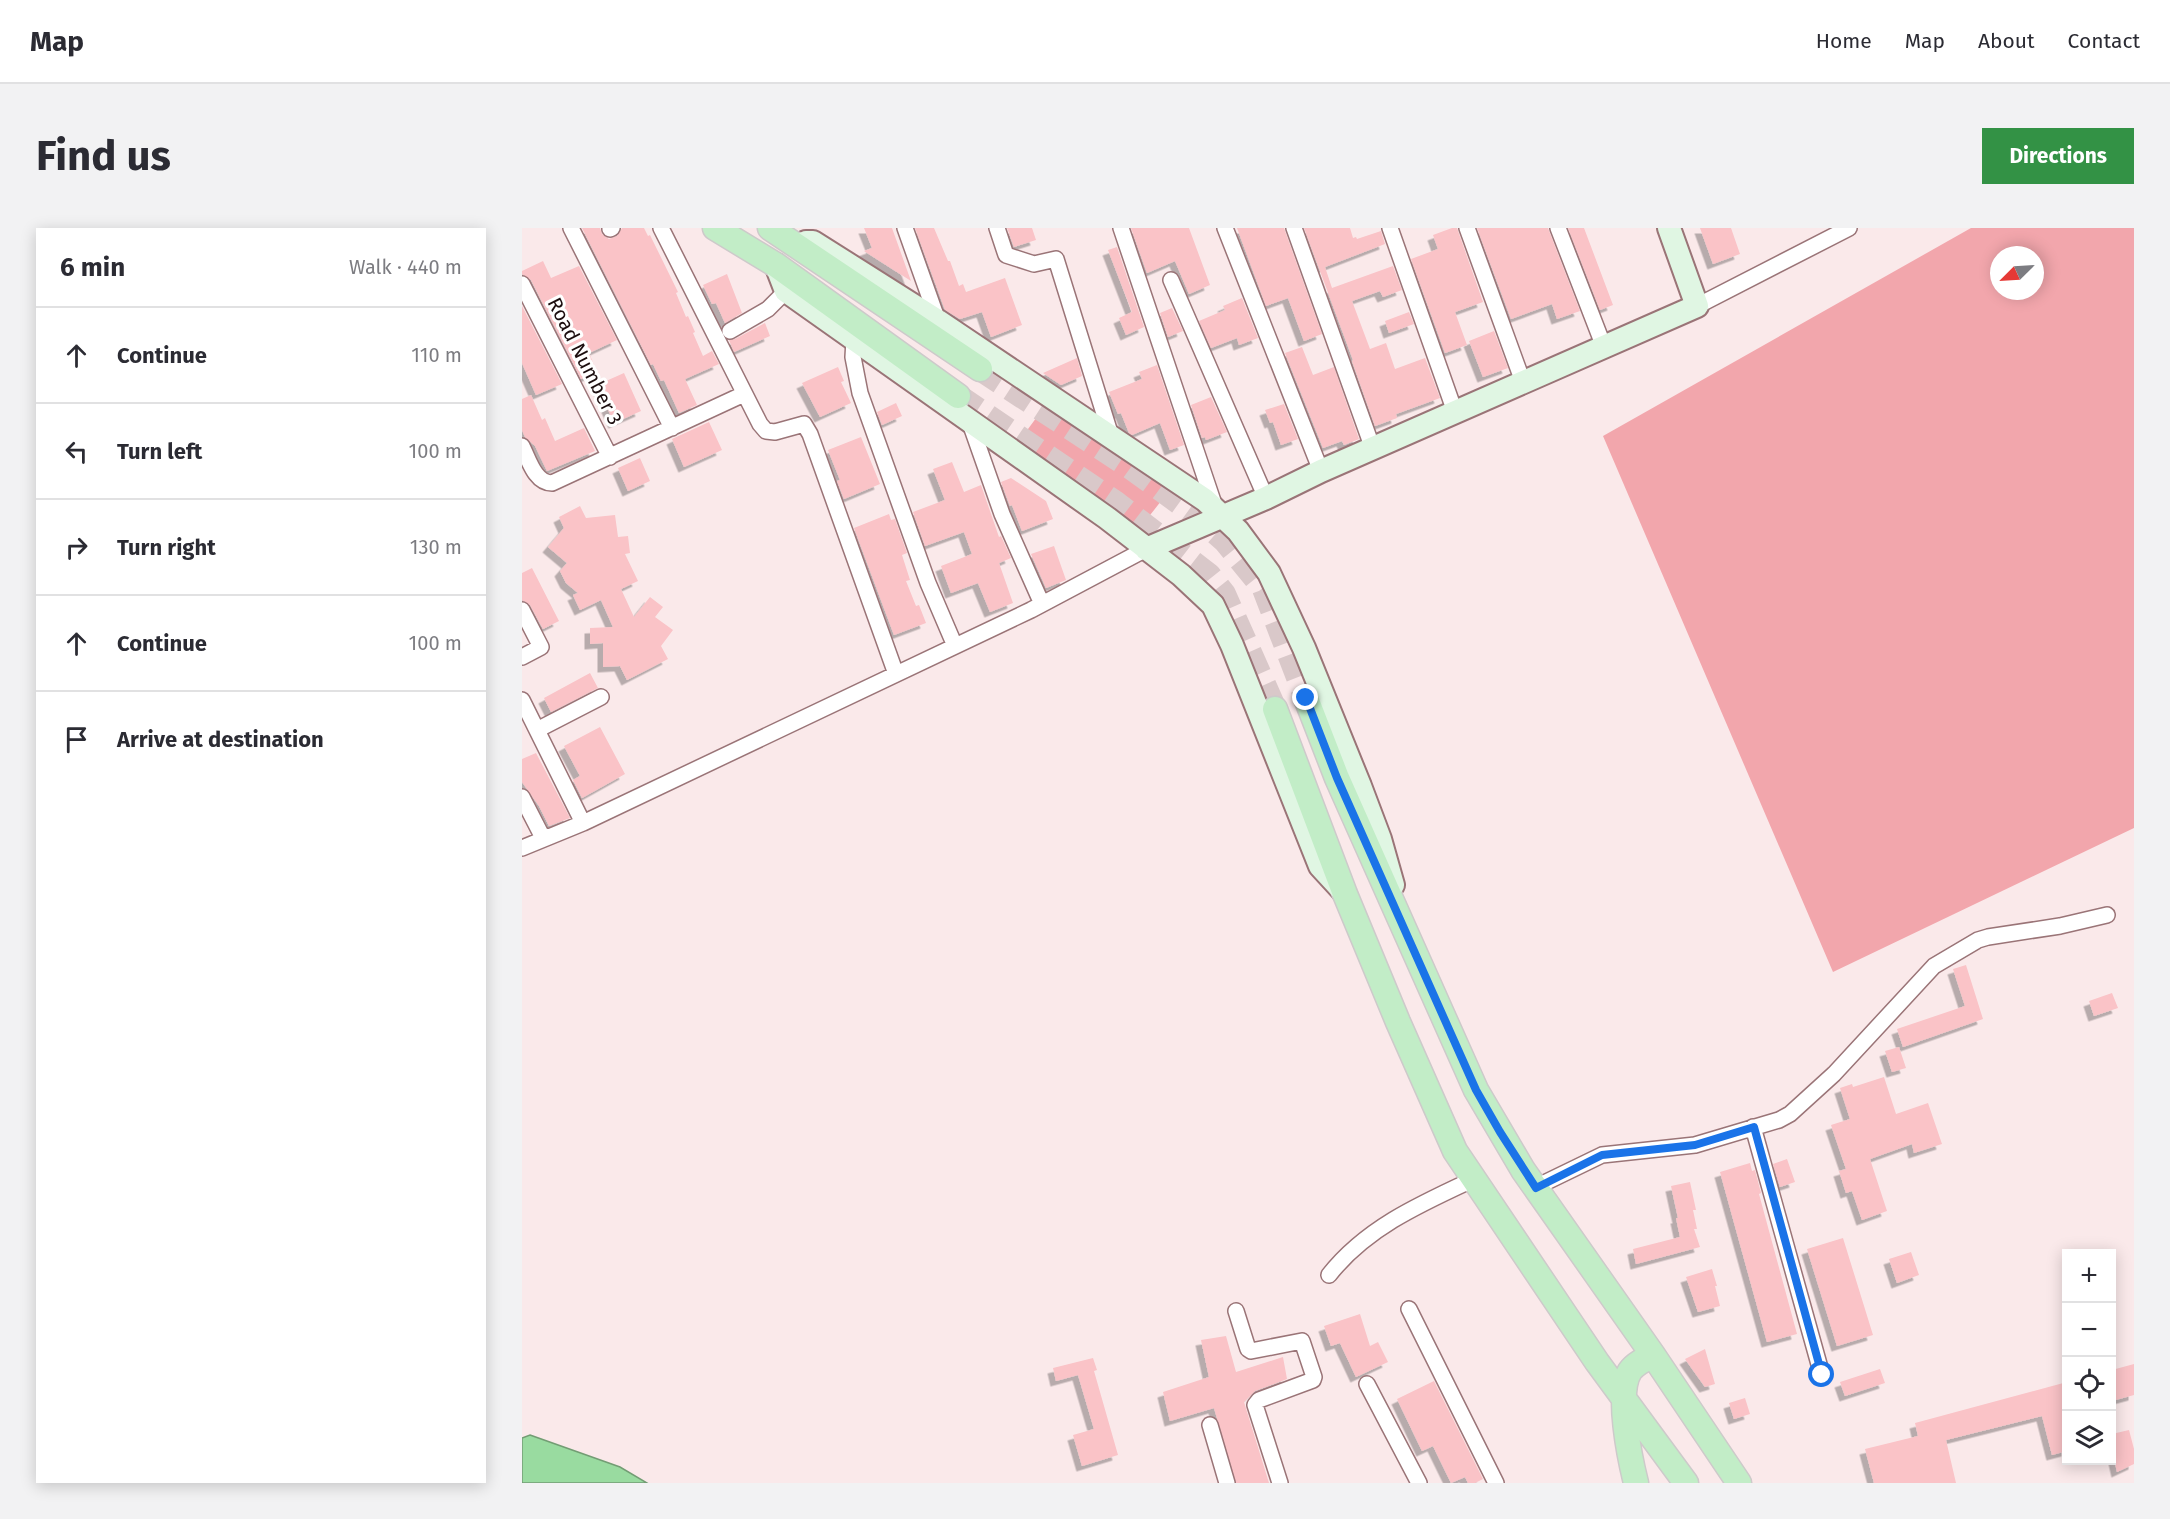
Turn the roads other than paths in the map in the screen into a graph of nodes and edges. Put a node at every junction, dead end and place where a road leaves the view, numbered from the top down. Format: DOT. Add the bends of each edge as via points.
graph roads {
  1 [pos="571,228"];
  2 [pos="661,228"];
  3 [pos="715,228"];
  4 [pos="770,228"];
  5 [pos="904,228"];
  6 [pos="997,228"];
  7 [pos="1121,228"];
  8 [pos="1225,228"];
  9 [pos="1294,228"];
  10 [pos="1390,228"];
  11 [pos="1467,228"];
  12 [pos="1558,228"];
  13 [pos="1669,228"];
  14 [pos="1848,228"];
  15 [pos="796,237"];
  16 [pos="776,265"];
  17 [pos="1171,280"];
  18 [pos="522,284"];
  19 [pos="786,291"];
  20 [pos="1697,306"];
  21 [pos="938,321"];
  22 [pos="730,331"];
  23 [pos="854,340"];
  24 [pos="1604,347"];
  25 [pos="980,369"];
  26 [pos="1523,382"];
  27 [pos="744,394"];
  28 [pos="958,396"];
  29 [pos="1455,412"];
  30 [pos="969,420"];
  31 [pos="672,428"];
  32 [pos="1111,436"];
  33 [pos="522,446"];
  34 [pos="1372,448"];
  35 [pos="610,457"];
  36 [pos="1322,471"];
  37 [pos="1266,498"];
  38 [pos="1219,513"];
  39 [pos="1146,549"];
  40 [pos="1042,604"];
  41 [pos="522,610"];
  42 [pos="955,646"];
  43 [pos="522,657"];
  44 [pos="896,674"];
  45 [pos="601,697"];
  46 [pos="1306,698"];
  47 [pos="522,700"];
  48 [pos="1275,709"];
  49 [pos="537,730"];
  50 [pos="522,797"];
  51 [pos="583,823"];
  52 [pos="551,836"];
  53 [pos="522,848"];
  54 [pos="1345,894"];
  55 [pos="2107,915"];
  56 [pos="1399,916"];
  57 [pos="1754,1127"];
  58 [pos="1474,1179"];
  59 [pos="1536,1188"];
  60 [pos="1329,1275"];
  61 [pos="1409,1309"];
  62 [pos="1236,1311"];
  63 [pos="1653,1354"];
  64 [pos="1822,1375"];
  65 [pos="1367,1384"];
  66 [pos="1625,1398"];
  67 [pos="1210,1425"];
  68 [pos="1227,1483"];
  69 [pos="1280,1483"];
  70 [pos="1419,1483"];
  71 [pos="1496,1483"];
  72 [pos="1636,1483"];
  73 [pos="1686,1483"];
  74 [pos="1739,1483"];
  1 -- 31 [label="street"];
  2 -- 27 [label="street"];
  3 -- 16 [label="main road"];
  4 -- 15 [label="main road"];
  5 -- 21 [label="street"];
  6 -- 32 [label="street" via="1006,255 1034,264 1056,260"];
  7 -- 38 [label="street"];
  8 -- 36 [label="street"];
  9 -- 34 [label="street"];
  10 -- 29 [label="street"];
  11 -- 26 [label="street"];
  12 -- 24 [label="street"];
  13 -- 20 [label="main road"];
  14 -- 20 [label="street"];
  15 -- 21 [label="main road" via="813,242"];
  15 -- 25 [label="main road"];
  16 -- 19 [label="main road"];
  16 -- 28 [label="main road"];
  17 -- 37 [label="street"];
  18 -- 35 [label="street, Road Number 3"];
  19 -- 22 [label="street" via="768,309"];
  19 -- 23 [label="main road"];
  20 -- 24 [label="main road"];
  21 -- 32 [label="main road"];
  23 -- 30 [label="main road"];
  23 -- 42 [label="street" via="860,393 928,584"];
  24 -- 26 [label="main road"];
  26 -- 29 [label="main road"];
  27 -- 31 [label="street"];
  27 -- 44 [label="street" via="766,431 804,424 810,434"];
  29 -- 34 [label="main road"];
  30 -- 39 [label="main road"];
  30 -- 40 [label="street" via="1002,514"];
  31 -- 35 [label="street"];
  32 -- 38 [label="main road"];
  33 -- 35 [label="street" via="544,483 558,482"];
  34 -- 36 [label="main road"];
  36 -- 37 [label="main road"];
  37 -- 38 [label="main road"];
  38 -- 39 [label="main road"];
  38 -- 56 [label="main road" via="1238,531 1269,573 1304,648 1380,839"];
  39 -- 40 [label="street"];
  39 -- 54 [label="main road" via="1213,605 1320,866"];
  40 -- 42 [label="street"];
  41 -- 43 [label="street" via="541,647"];
  42 -- 44 [label="street"];
  44 -- 51 [label="street"];
  45 -- 49 [label="street"];
  46 -- 56 [label="main road"];
  47 -- 49 [label="street"];
  48 -- 54 [label="main road"];
  49 -- 51 [label="street"];
  50 -- 52 [label="street" via="542,834"];
  51 -- 52 [label="street"];
  52 -- 53 [label="street"];
  54 -- 58 [label="main road" via="1455,1151"];
  55 -- 57 [label="street" via="1988,937 1934,966 1834,1074 1790,1114"];
  56 -- 59 [label="main road" via="1476,1090"];
  57 -- 59 [label="street" via="1695,1145 1602,1155"];
  57 -- 64 [label="street"];
  58 -- 60 [label="street" via="1393,1220 1356,1245"];
  58 -- 66 [label="main road"];
  59 -- 63 [label="main road"];
  61 -- 71 [label="street"];
  62 -- 69 [label="street" via="1248,1349 1302,1341 1314,1377 1255,1405"];
  63 -- 66 [label="main road" via="1631,1369 1624,1385"];
  63 -- 74 [label="main road"];
  65 -- 70 [label="street"];
  66 -- 72 [label="main road" via="1629,1454"];
  66 -- 73 [label="main road"];
  67 -- 68 [label="street"];
}
